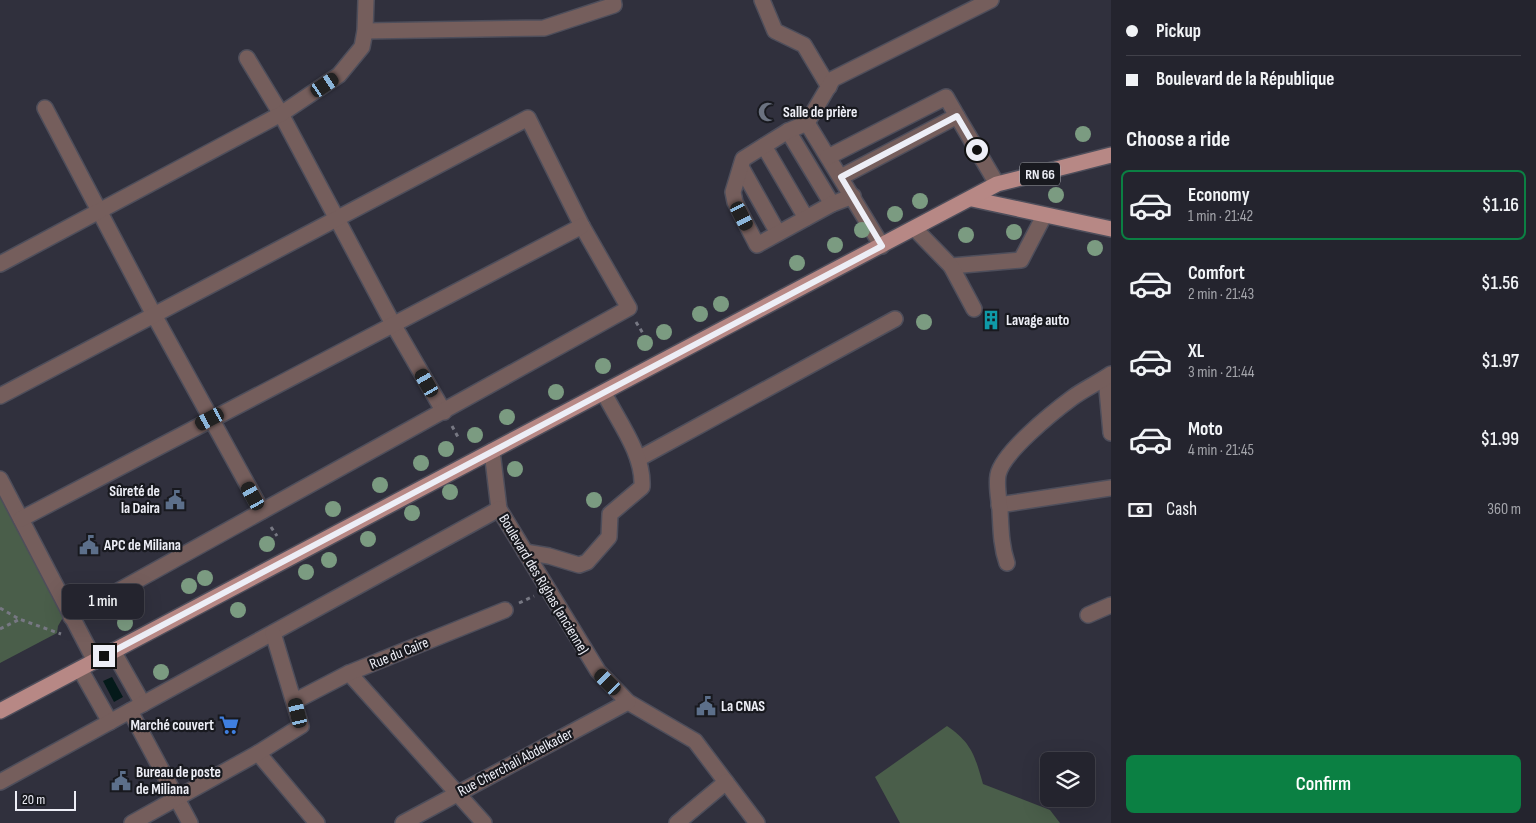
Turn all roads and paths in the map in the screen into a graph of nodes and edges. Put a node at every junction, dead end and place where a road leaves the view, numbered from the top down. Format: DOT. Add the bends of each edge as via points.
graph roads {
  1 [pos="366,0"];
  2 [pos="613,0"];
  3 [pos="762,0"];
  4 [pos="991,0"];
  5 [pos="365,31"];
  6 [pos="247,58"];
  7 [pos="829,87"];
  8 [pos="45,108"];
  9 [pos="281,114"];
  10 [pos="957,116"];
  11 [pos="807,123"];
  12 [pos="788,131"];
  13 [pos="764,146"];
  14 [pos="1111,155"];
  15 [pos="828,157"];
  16 [pos="741,167"];
  17 [pos="841,177"];
  18 [pos="997,184"];
  19 [pos="853,196"];
  20 [pos="972,198"];
  21 [pos="832,204"];
  22 [pos="100,211"];
  23 [pos="1044,216"];
  24 [pos="806,218"];
  25 [pos="336,220"];
  26 [pos="582,226"];
  27 [pos="915,229"];
  28 [pos="1111,229"];
  29 [pos="778,233"];
  30 [pos="882,246"];
  31 [pos="0,264"];
  32 [pos="951,266"];
  33 [pos="974,309"];
  34 [pos="154,315"];
  35 [pos="895,319"];
  36 [pos="393,324"];
  37 [pos="1108,376"];
  38 [pos="604,393"];
  39 [pos="0,396"];
  40 [pos="444,412"];
  41 [pos="210,419"];
  42 [pos="1111,433"];
  43 [pos="492,452"];
  44 [pos="638,459"];
  45 [pos="0,479"];
  46 [pos="1111,488"];
  47 [pos="999,505"];
  48 [pos="499,510"];
  49 [pos="262,511"];
  50 [pos="21,519"];
  51 [pos="525,552"];
  52 [pos="1007,563"];
  53 [pos="1111,604"];
  54 [pos="0,608"];
  55 [pos="505,610"];
  56 [pos="1088,615"];
  57 [pos="71,616"];
  58 [pos="19,619"];
  59 [pos="0,629"];
  60 [pos="273,633"];
  61 [pos="70,638"];
  62 [pos="114,651"];
  63 [pos="95,661"];
  64 [pos="80,669"];
  65 [pos="349,673"];
  66 [pos="295,701"];
  67 [pos="628,702"];
  68 [pos="136,707"];
  69 [pos="0,711"];
  70 [pos="110,722"];
  71 [pos="258,753"];
  72 [pos="0,782"];
  73 [pos="726,782"];
  74 [pos="457,793"];
  75 [pos="177,798"];
  76 [pos="132,823"];
  77 [pos="190,823"];
  78 [pos="317,823"];
  79 [pos="403,823"];
  80 [pos="484,823"];
  81 [pos="677,823"];
  82 [pos="757,823"];
  1 -- 5 [label="street"];
  2 -- 5 [label="street" via="614,5 544,28"];
  3 -- 7 [label="street" via="774,31 804,45"];
  4 -- 7 [label="street" via="834,79"];
  5 -- 9 [label="street" via="362,47 339,75"];
  6 -- 9 [label="street"];
  7 -- 11 [label="street"];
  8 -- 22 [label="street"];
  9 -- 22 [label="street"];
  9 -- 25 [label="street"];
  10 -- 15 [label="street" via="946,97"];
  10 -- 17 [label="street"];
  10 -- 18 [label="street"];
  11 -- 12 [label="street"];
  11 -- 15 [label="street"];
  12 -- 13 [label="street"];
  12 -- 21 [label="street"];
  13 -- 16 [label="street" via="749,153"];
  13 -- 24 [label="street"];
  14 -- 18 [label="main road, RN 66"];
  15 -- 17 [label="street"];
  16 -- 29 [label="street"];
  16 -- 29 [label="street" via="734,192 735,202 757,244"];
  17 -- 19 [label="street"];
  18 -- 20 [label="main road, RN 66"];
  19 -- 21 [label="street"];
  19 -- 30 [label="street"];
  20 -- 23 [label="main road"];
  20 -- 27 [label="main road"];
  21 -- 24 [label="street"];
  22 -- 31 [label="street"];
  22 -- 34 [label="street"];
  23 -- 28 [label="main road"];
  23 -- 32 [label="street" via="1021,260"];
  24 -- 29 [label="street"];
  25 -- 26 [label="street" via="528,118"];
  25 -- 34 [label="street"];
  25 -- 36 [label="street"];
  26 -- 36 [label="street"];
  26 -- 40 [label="street" via="629,308"];
  27 -- 30 [label="main road"];
  27 -- 32 [label="street"];
  30 -- 38 [label="main road"];
  32 -- 33 [label="street"];
  34 -- 39 [label="street"];
  34 -- 41 [label="street"];
  35 -- 44 [label="street"];
  36 -- 40 [label="street"];
  36 -- 41 [label="street"];
  37 -- 42 [label="street"];
  37 -- 47 [label="street" via="1072,398 1013,449 1002,463 998,476"];
  38 -- 43 [label="main road"];
  38 -- 44 [label="street"];
  40 -- 49 [label="street"];
  41 -- 49 [label="street"];
  41 -- 50 [label="street"];
  43 -- 48 [label="street, Boulevard des Righas (ancienne)"];
  43 -- 62 [label="main road"];
  44 -- 51 [label="street" via="642,487 610,514 609,537 602,549 587,562 579,565"];
  45 -- 50 [label="street"];
  46 -- 47 [label="street"];
  47 -- 52 [label="street" via="1002,547"];
  48 -- 51 [label="street, Boulevard des Righas (ancienne)"];
  48 -- 60 [label="street"];
  49 -- 57 [label="street"];
  50 -- 57 [label="street"];
  51 -- 67 [label="street, Boulevard des Righas (ancienne)" via="598,672"];
  53 -- 56 [label="street"];
  54 -- 58 [label="path"];
  55 -- 65 [label="street, Rue du Caire"];
  57 -- 63 [label="street"];
  58 -- 59 [label="path"];
  58 -- 61 [label="path"];
  60 -- 66 [label="street"];
  60 -- 68 [label="street"];
  62 -- 63 [label="main road"];
  62 -- 68 [label="street"];
  63 -- 64 [label="main road"];
  64 -- 69 [label="main road"];
  64 -- 70 [label="street"];
  65 -- 66 [label="street, Rue du Caire"];
  65 -- 74 [label="street"];
  66 -- 71 [label="street" via="301,726"];
  67 -- 73 [label="street, Boulevard des Righas (ancienne)" via="695,742"];
  67 -- 74 [label="street, Rue Cherchali Abdelkader"];
  68 -- 70 [label="street"];
  68 -- 75 [label="street"];
  70 -- 72 [label="street"];
  71 -- 75 [label="street"];
  71 -- 78 [label="street"];
  73 -- 81 [label="street"];
  73 -- 82 [label="street, Boulevard des Righas (ancienne)"];
  74 -- 79 [label="street, Rue Cherchali Abdelkader"];
  74 -- 80 [label="street"];
  75 -- 76 [label="street"];
  75 -- 77 [label="street"];
}
